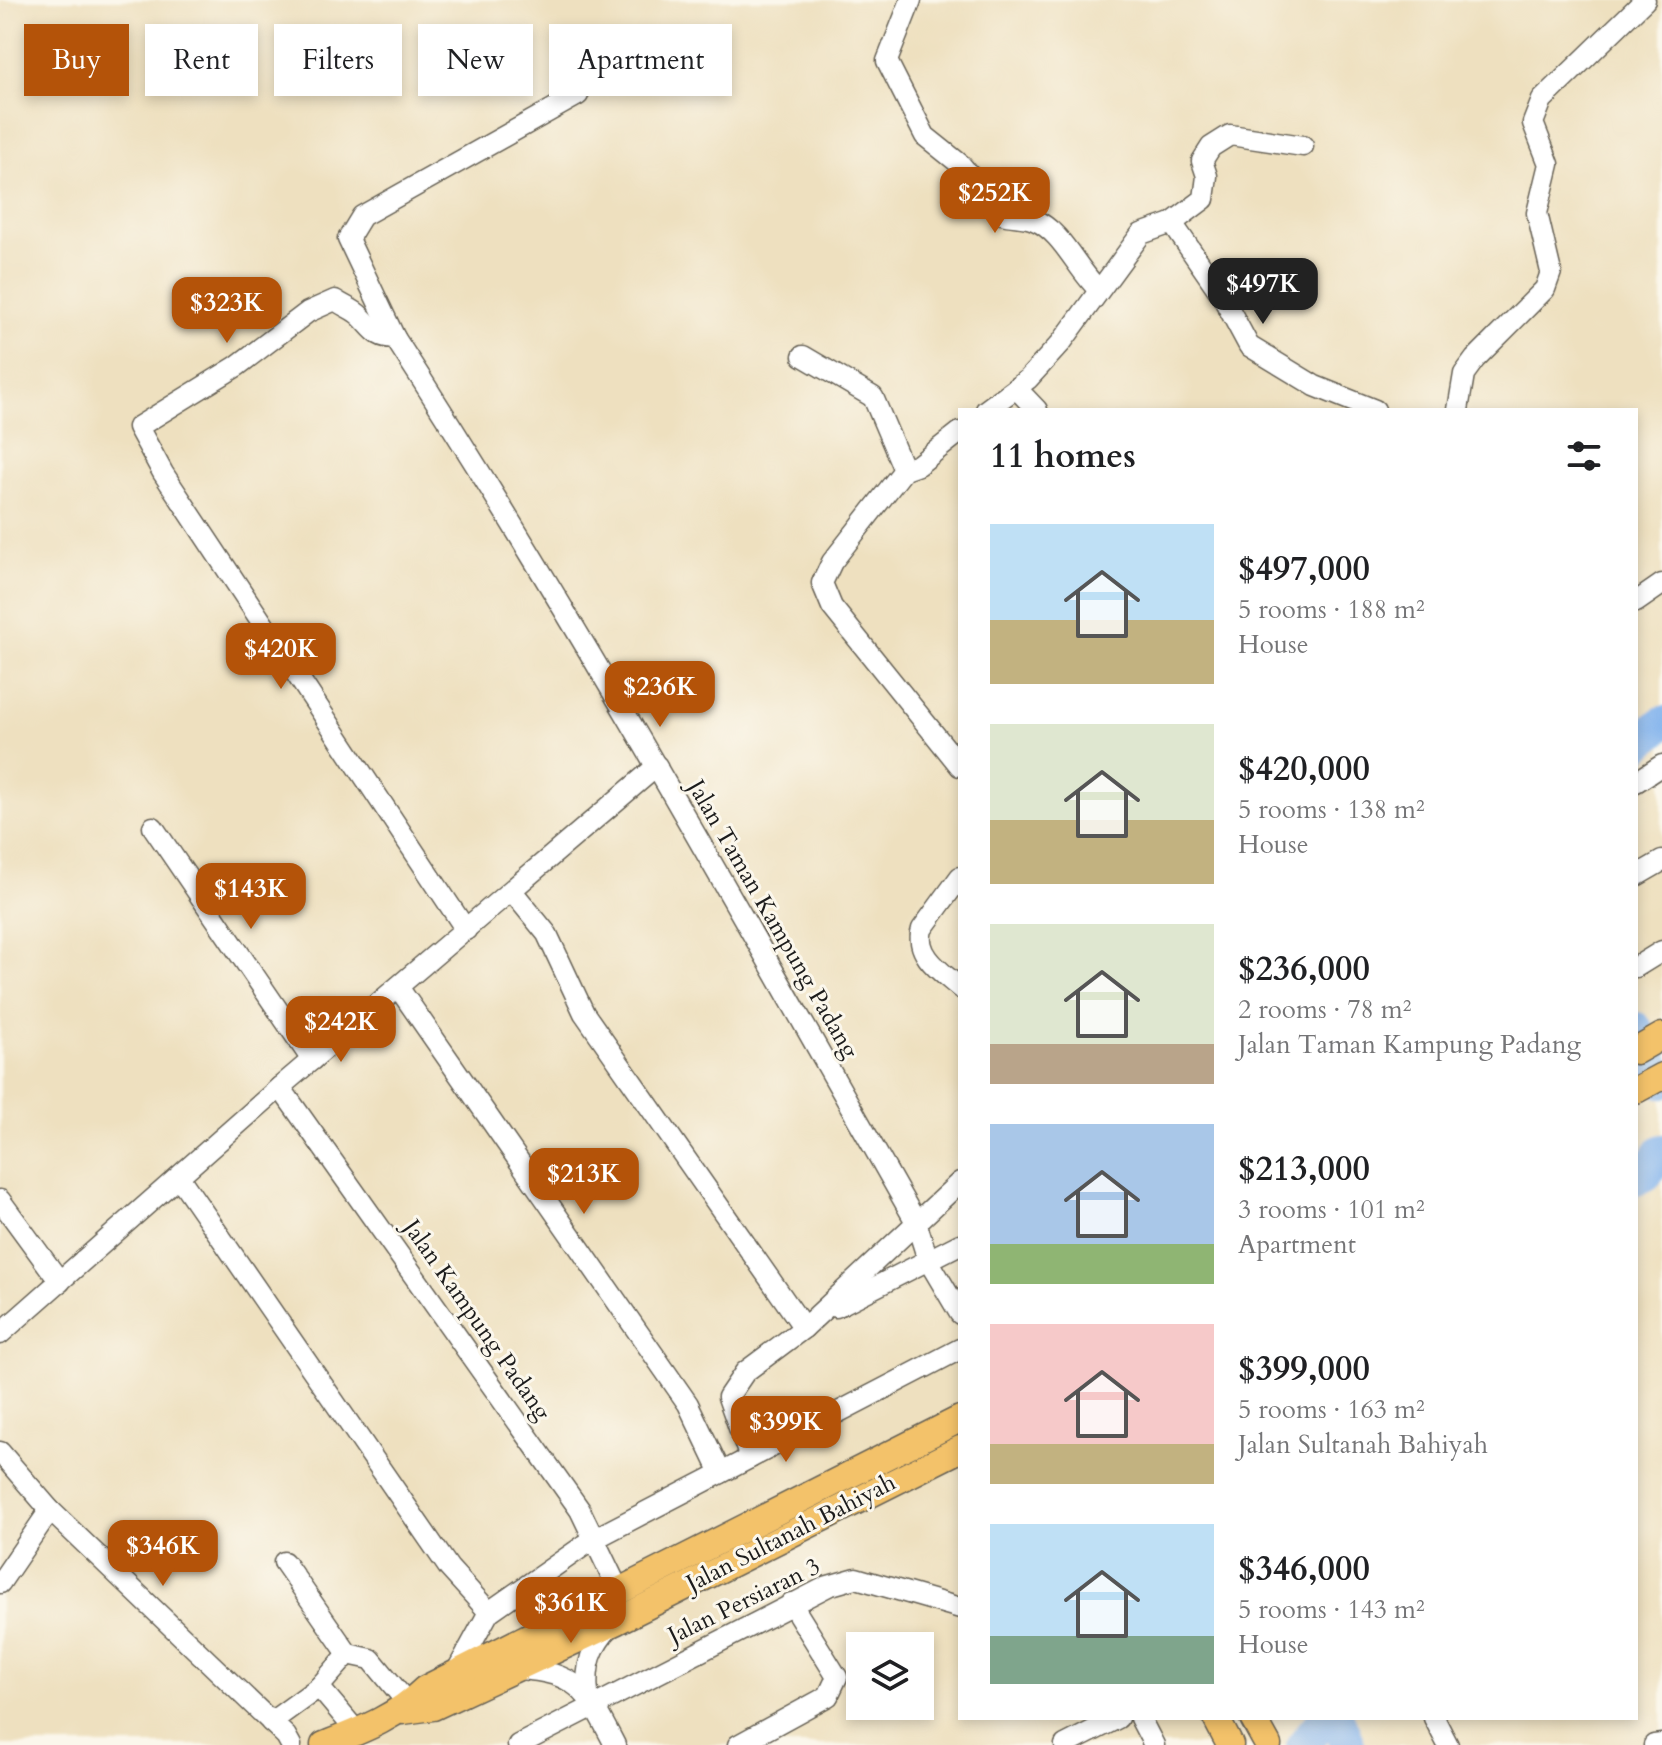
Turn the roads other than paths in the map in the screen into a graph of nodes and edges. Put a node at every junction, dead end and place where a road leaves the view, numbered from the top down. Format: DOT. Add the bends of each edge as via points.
graph roads {
  1 [pos="911,0"];
  2 [pos="1645,0"];
  3 [pos="576,96"];
  4 [pos="1303,146"];
  5 [pos="1172,223"];
  6 [pos="1099,290"];
  7 [pos="395,338"];
  8 [pos="803,356"];
  9 [pos="1016,388"];
  10 [pos="989,408"];
  11 [pos="1035,408"];
  12 [pos="1370,408"];
  13 [pos="1458,408"];
  14 [pos="958,434"];
  15 [pos="904,470"];
  16 [pos="1662,584"];
  17 [pos="1638,601"];
  18 [pos="958,764"];
  19 [pos="1662,765"];
  20 [pos="657,766"];
  21 [pos="1638,781"];
  22 [pos="153,827"];
  23 [pos="1662,861"];
  24 [pos="1638,875"];
  25 [pos="958,880"];
  26 [pos="512,891"];
  27 [pos="466,930"];
  28 [pos="1662,951"];
  29 [pos="1638,966"];
  30 [pos="958,986"];
  31 [pos="398,987"];
  32 [pos="1661,1037"];
  33 [pos="1638,1050"];
  34 [pos="312,1060"];
  35 [pos="280,1087"];
  36 [pos="179,1177"];
  37 [pos="958,1184"];
  38 [pos="0,1200"];
  39 [pos="916,1222"];
  40 [pos="958,1245"];
  41 [pos="928,1260"];
  42 [pos="60,1282"];
  43 [pos="958,1311"];
  44 [pos="809,1323"];
  45 [pos="0,1334"];
  46 [pos="958,1350"];
  47 [pos="958,1420"];
  48 [pos="958,1450"];
  49 [pos="0,1452"];
  50 [pos="750,1458"];
  51 [pos="721,1473"];
  52 [pos="50,1510"];
  53 [pos="592,1540"];
  54 [pos="284,1562"];
  55 [pos="0,1583"];
  56 [pos="619,1591"];
  57 [pos="791,1603"];
  58 [pos="958,1607"];
  59 [pos="489,1612"];
  60 [pos="617,1621"];
  61 [pos="348,1654"];
  62 [pos="514,1669"];
  63 [pos="455,1674"];
  64 [pos="319,1687"];
  65 [pos="591,1700"];
  66 [pos="406,1708"];
  67 [pos="1114,1720"];
  68 [pos="1141,1720"];
  69 [pos="1217,1720"];
  70 [pos="1254,1720"];
  71 [pos="1435,1720"];
  72 [pos="271,1722"];
  73 [pos="357,1732"];
  74 [pos="1662,1744"];
  75 [pos="291,1745"];
  76 [pos="324,1745"];
  77 [pos="518,1745"];
  78 [pos="615,1745"];
  79 [pos="738,1745"];
  80 [pos="1065,1745"];
  81 [pos="1154,1745"];
  82 [pos="1230,1745"];
  83 [pos="1268,1745"];
  84 [pos="1448,1745"];
  85 [pos="1654,1745"];
  1 -- 6 [label="street" via="887,61 925,136 960,164 1002,214 1029,217 1049,227"];
  2 -- 13 [label="street" via="1542,100 1533,123 1549,164 1537,213 1551,272 1545,289 1464,374"];
  3 -- 7 [label="street" via="362,216 348,239"];
  4 -- 5 [label="street" via="1230,135 1211,147 1202,161 1207,176 1204,199"];
  5 -- 6 [label="street" via="1141,234"];
  5 -- 12 [label="street" via="1249,346 1315,386"];
  6 -- 9 [label="street" via="1061,343"];
  7 -- 20 [label="street, Jalan Taman Kampung Padang"];
  7 -- 27 [label="street, Jalan Taman Kampung Padang" via="382,338 359,314 335,300 308,312 237,366 138,427 163,473"];
  8 -- 15 [label="street" via="873,397"];
  9 -- 10 [label="street"];
  9 -- 11 [label="street"];
  14 -- 15 [label="street"];
  15 -- 18 [label="street" via="832,562 822,583 832,607"];
  16 -- 17 [label="street"];
  19 -- 21 [label="street"];
  20 -- 26 [label="street"];
  20 -- 39 [label="street, Jalan Taman Kampung Padang"];
  22 -- 34 [label="street"];
  23 -- 24 [label="street"];
  25 -- 30 [label="street" via="920,938 929,960"];
  26 -- 27 [label="street"];
  26 -- 44 [label="street" via="547,934 584,1013"];
  27 -- 31 [label="street"];
  28 -- 29 [label="street"];
  31 -- 34 [label="street"];
  31 -- 51 [label="street" via="688,1404"];
  32 -- 33 [label="main road"];
  34 -- 35 [label="street"];
  35 -- 36 [label="street"];
  35 -- 53 [label="street, Jalan Kampung Padang" via="580,1510"];
  36 -- 42 [label="street"];
  36 -- 59 [label="street" via="449,1568"];
  37 -- 39 [label="street"];
  38 -- 42 [label="street"];
  39 -- 41 [label="street, Jalan Taman Kampung Padang"];
  39 -- 44 [label="street"];
  40 -- 41 [label="street"];
  41 -- 43 [label="street, Jalan Taman Kampung Padang"];
  41 -- 44 [label="street"];
  42 -- 45 [label="street"];
  44 -- 50 [label="street" via="745,1372 728,1397"];
  46 -- 50 [label="street"];
  47 -- 56 [label="main road, Jalan Sultanah Bahiyah"];
  48 -- 60 [label="main road, Jalan Sultanah Bahiyah"];
  49 -- 52 [label="street"];
  50 -- 51 [label="street"];
  51 -- 53 [label="street"];
  52 -- 55 [label="street"];
  52 -- 72 [label="street"];
  53 -- 56 [label="street, Jalan Kampung Padang"];
  53 -- 59 [label="street"];
  54 -- 61 [label="street"];
  56 -- 63 [label="main road, Jalan Sultanah Bahiyah"];
  57 -- 58 [label="street, Jalan Persiaran 3" via="856,1578"];
  57 -- 65 [label="street, Jalan Persiaran 3"];
  57 -- 79 [label="street" via="837,1677 834,1688"];
  59 -- 63 [label="street"];
  60 -- 62 [label="main road, Jalan Sultanah Bahiyah"];
  60 -- 65 [label="street" via="592,1649 586,1675"];
  61 -- 64 [label="street"];
  61 -- 66 [label="street" via="371,1659"];
  62 -- 65 [label="street" via="546,1670 572,1680"];
  62 -- 66 [label="main road, Jalan Sultanah Bahiyah" via="433,1707"];
  63 -- 66 [label="main road, Jalan Sultanah Bahiyah" via="425,1689"];
  64 -- 72 [label="street"];
  64 -- 73 [label="street"];
  65 -- 77 [label="street, Jalan Persiaran 3"];
  65 -- 78 [label="street"];
  66 -- 73 [label="main road, Jalan Sultanah Bahiyah"];
  67 -- 80 [label="street"];
  68 -- 81 [label="street"];
  69 -- 82 [label="main road"];
  70 -- 83 [label="main road"];
  71 -- 84 [label="street"];
  72 -- 75 [label="street"];
  73 -- 76 [label="main road, Jalan Sultanah Bahiyah"];
  74 -- 85 [label="street"];
}
